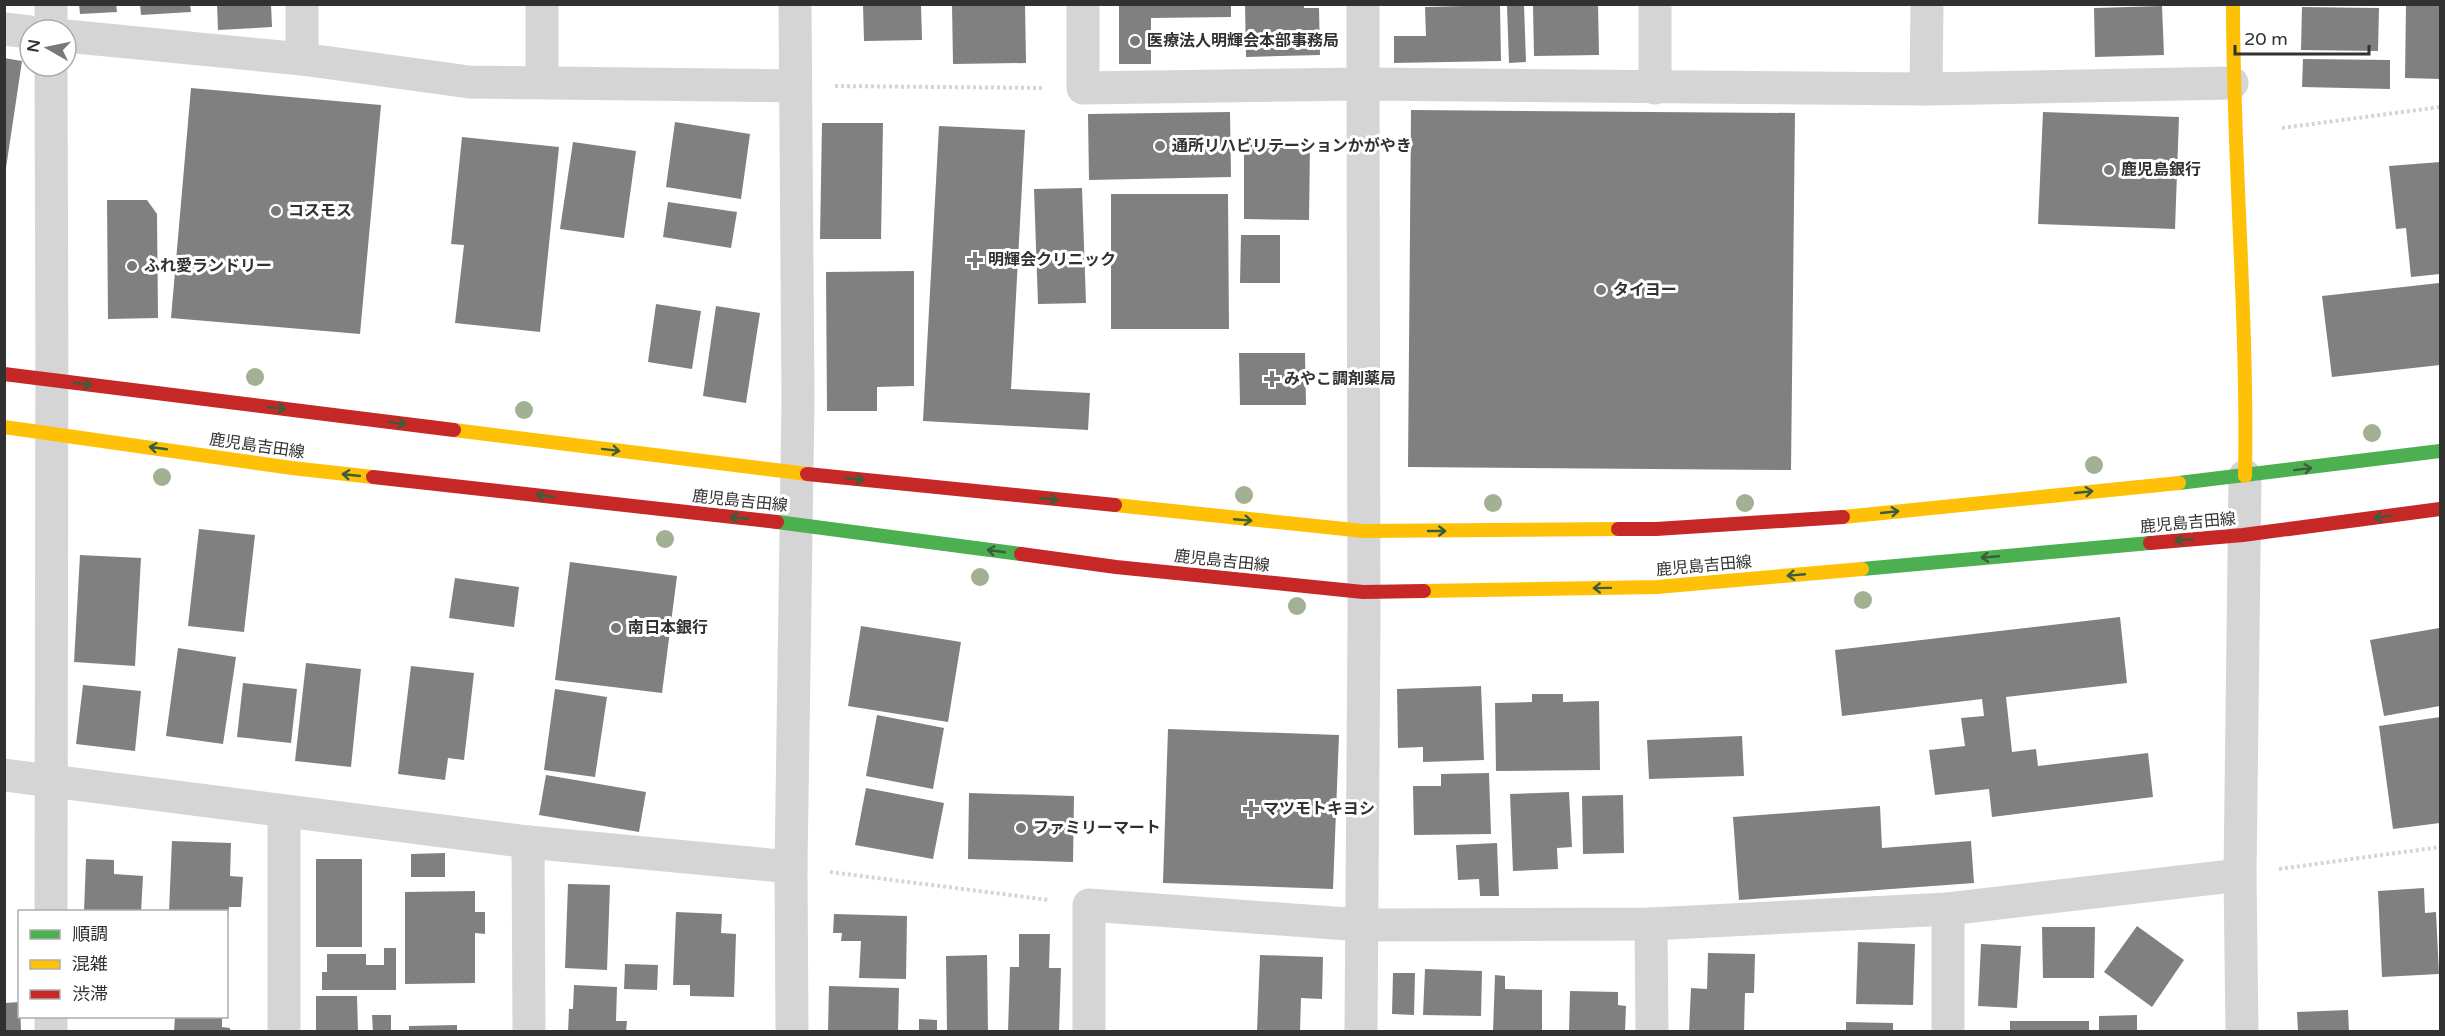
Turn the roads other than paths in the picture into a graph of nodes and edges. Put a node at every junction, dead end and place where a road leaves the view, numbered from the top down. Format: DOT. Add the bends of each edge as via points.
graph roads {
  1 [pos="302,4"];
  2 [pos="542,4"];
  3 [pos="795,4"];
  4 [pos="1083,4"];
  5 [pos="1363,4"];
  6 [pos="1655,4"];
  7 [pos="1926,4"];
  8 [pos="2233,4"];
  9 [pos="78,37"];
  10 [pos="302,59"];
  11 [pos="51,78"];
  12 [pos="542,82"];
  13 [pos="2232,83"];
  14 [pos="1363,84"];
  15 [pos="795,86"];
  16 [pos="1655,88"];
  17 [pos="1926,88"];
  18 [pos="4,374"];
  19 [pos="52,380"];
  20 [pos="4,427"];
  21 [pos="51,432"];
  22 [pos="2440,451"];
  23 [pos="797,472"];
  24 [pos="2245,476"];
  25 [pos="2440,509"];
  26 [pos="797,524"];
  27 [pos="1364,531"];
  28 [pos="2243,535"];
  29 [pos="1363,592"];
  30 [pos="4,775"];
  31 [pos="51,781"];
  32 [pos="284,811"];
  33 [pos="528,842"];
  34 [pos="791,867"];
  35 [pos="2240,875"];
  36 [pos="1948,909"];
  37 [pos="51,910"];
  38 [pos="1652,924"];
  39 [pos="1361,925"];
  40 [pos="284,1032"];
  41 [pos="529,1032"];
  42 [pos="792,1032"];
  43 [pos="1089,1032"];
  44 [pos="1361,1032"];
  45 [pos="1652,1032"];
  46 [pos="1948,1032"];
  47 [pos="2242,1032"];
  1 -- 10 [label="street"];
  2 -- 12 [label="street"];
  3 -- 15 [label="street"];
  4 -- 14 [label="street" via="1083,88"];
  5 -- 14 [label="street"];
  6 -- 16 [label="street"];
  7 -- 17 [label="street"];
  8 -- 13 [label="main road"];
  9 -- 10 [label="street"];
  10 -- 12 [label="street" via="469,82"];
  11 -- 19 [label="street"];
  12 -- 15 [label="street"];
  13 -- 17 [label="street"];
  13 -- 24 [label="main road" via="2248,400"];
  14 -- 16 [label="street"];
  14 -- 27 [label="street"];
  15 -- 23 [label="street"];
  16 -- 17 [label="street"];
  18 -- 19 [label="main road, 鹿児島吉田線"];
  19 -- 21 [label="street"];
  19 -- 23 [label="main road, 鹿児島吉田線, one-way"];
  20 -- 21 [label="main road, 鹿児島吉田線"];
  26 -- 21 [label="main road, 鹿児島吉田線, one-way" via="292,468"];
  21 -- 31 [label="street"];
  24 -- 22 [label="main road, 鹿児島吉田線, one-way"];
  23 -- 26 [label="street"];
  23 -- 27 [label="main road, 鹿児島吉田線, one-way"];
  27 -- 24 [label="main road, 鹿児島吉田線, one-way" via="1656,529 1832,518"];
  24 -- 28 [label="street"];
  25 -- 28 [label="main road, 鹿児島吉田線, one-way"];
  29 -- 26 [label="main road, 鹿児島吉田線, one-way" via="1116,567"];
  26 -- 34 [label="street"];
  27 -- 29 [label="street"];
  28 -- 29 [label="main road, 鹿児島吉田線, one-way" via="1657,587"];
  28 -- 35 [label="street"];
  29 -- 39 [label="street"];
  30 -- 31 [label="street"];
  31 -- 32 [label="street"];
  31 -- 37 [label="street"];
  32 -- 33 [label="street"];
  32 -- 40 [label="street"];
  33 -- 34 [label="street"];
  33 -- 41 [label="street"];
  34 -- 42 [label="street"];
  35 -- 36 [label="street"];
  35 -- 47 [label="street"];
  36 -- 38 [label="street"];
  36 -- 46 [label="street"];
  38 -- 39 [label="street"];
  38 -- 45 [label="street"];
  39 -- 43 [label="street" via="1089,905"];
  39 -- 44 [label="street"];
}
